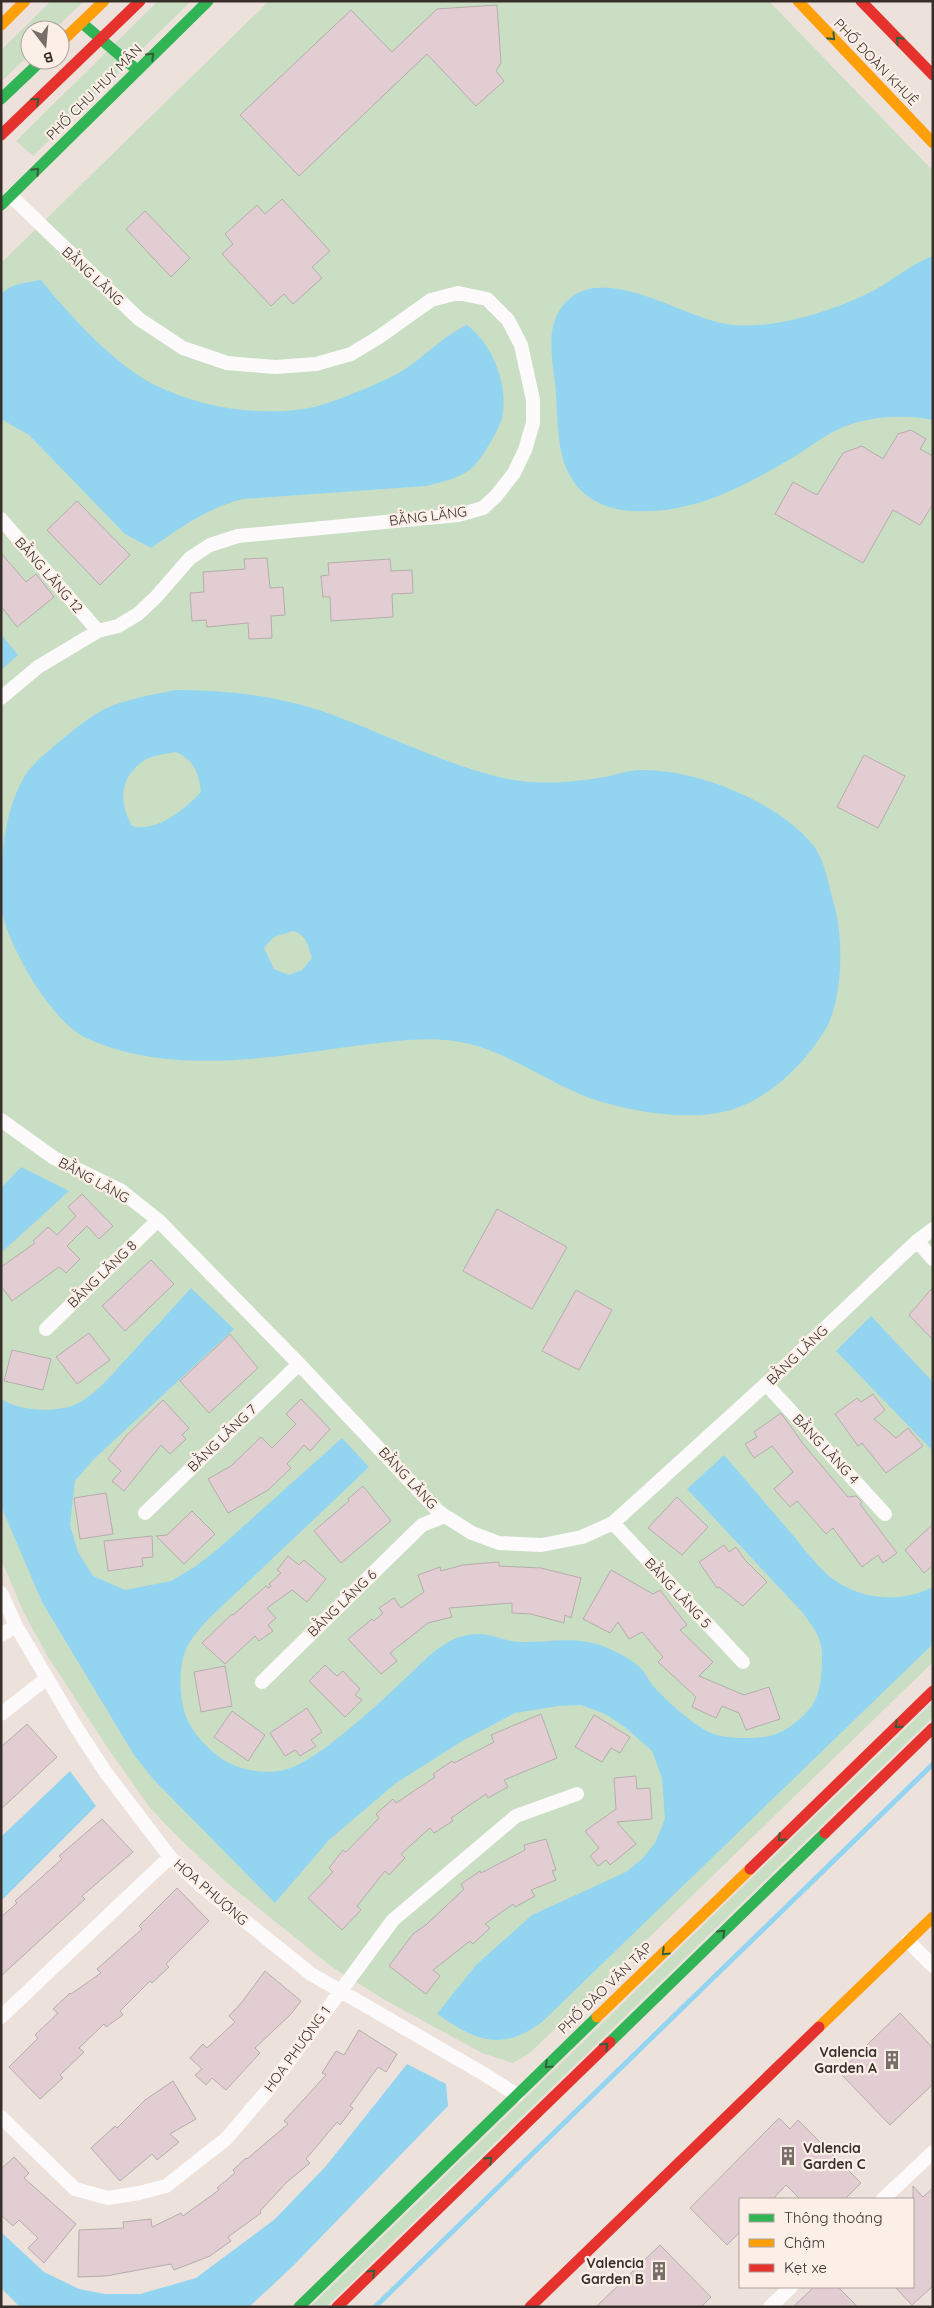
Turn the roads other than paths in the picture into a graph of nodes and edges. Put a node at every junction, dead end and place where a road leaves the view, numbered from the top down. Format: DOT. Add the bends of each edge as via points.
graph roads {
  1 [pos="25,1"];
  2 [pos="104,1"];
  3 [pos="140,1"];
  4 [pos="208,1"];
  5 [pos="798,1"];
  6 [pos="861,1"];
  7 [pos="82,23"];
  8 [pos="1,25"];
  9 [pos="70,34"];
  10 [pos="101,39"];
  11 [pos="31,70"];
  12 [pos="137,70"];
  13 [pos="933,75"];
  14 [pos="1,99"];
  15 [pos="1,135"];
  16 [pos="933,143"];
  17 [pos="6,201"];
  18 [pos="1,519"];
  19 [pos="98,631"];
  20 [pos="1,698"];
  21 [pos="1,1120"];
  22 [pos="158,1220"];
  23 [pos="933,1229"];
  24 [pos="917,1241"];
  25 [pos="933,1259"];
  26 [pos="46,1329"];
  27 [pos="299,1364"];
  28 [pos="766,1384"];
  29 [pos="428,1500"];
  30 [pos="145,1513"];
  31 [pos="885,1514"];
  32 [pos="445,1516"];
  33 [pos="613,1523"];
  34 [pos="422,1525"];
  35 [pos="1,1593"];
  36 [pos="16,1626"];
  37 [pos="1,1635"];
  38 [pos="743,1662"];
  39 [pos="46,1679"];
  40 [pos="262,1682"];
  41 [pos="933,1691"];
  42 [pos="1,1714"];
  43 [pos="933,1728"];
  44 [pos="577,1794"];
  45 [pos="170,1857"];
  46 [pos="933,1917"];
  47 [pos="908,1941"];
  48 [pos="933,1966"];
  49 [pos="340,1991"];
  50 [pos="1,2016"];
  51 [pos="517,2095"];
  52 [pos="1,2117"];
  53 [pos="933,2152"];
  54 [pos="884,2198"];
  55 [pos="790,2288"];
  56 [pos="536,2305"];
  57 [pos="299,2307"];
  58 [pos="337,2307"];
  59 [pos="770,2307"];
  1 -- 8 [label="main road"];
  2 -- 7 [label="main road"];
  3 -- 10 [label="main road"];
  12 -- 4 [label="main road, PHỐ CHU HUY MÂN, one-way"];
  5 -- 16 [label="main road, PHỐ ĐOÀN KHUÊ, one-way"];
  13 -- 6 [label="main road, one-way"];
  7 -- 9 [label="main road"];
  7 -- 10 [label="main road"];
  10 -- 12 [label="main road"];
  15 -- 10 [label="main road, one-way"];
  11 -- 14 [label="main road"];
  17 -- 12 [label="main road, PHỐ CHU HUY MÂN, one-way"];
  17 -- 19 [label="street, BẰNG LĂNG" via="58,243 140,319 183,348 227,363 274,368 316,364 351,354 431,300 458,293 487,299 508,320 520,345 533,400 533,423 525,450 514,473 483,508 458,515 238,536 210,545 190,558 138,614 118,626"];
  18 -- 19 [label="street, BẰNG LĂNG 12"];
  19 -- 20 [label="street, BẰNG LĂNG" via="38,667"];
  21 -- 22 [label="street, BẰNG LĂNG" via="54,1158 120,1190"];
  22 -- 26 [label="street, BẰNG LĂNG 8"];
  22 -- 27 [label="street, BẰNG LĂNG"];
  23 -- 24 [label="street, BẰNG LĂNG"];
  24 -- 25 [label="street"];
  24 -- 28 [label="street, BẰNG LĂNG"];
  27 -- 29 [label="street, BẰNG LĂNG"];
  27 -- 30 [label="street, BẰNG LĂNG 7"];
  28 -- 31 [label="street, BẰNG LĂNG 4"];
  28 -- 33 [label="street, BẰNG LĂNG"];
  29 -- 32 [label="street, BẰNG LĂNG"];
  29 -- 34 [label="street"];
  32 -- 33 [label="street, BẰNG LĂNG" via="472,1533 499,1543 542,1545 582,1537"];
  32 -- 34 [label="street"];
  33 -- 38 [label="street, BẰNG LĂNG 5"];
  34 -- 40 [label="street, BẰNG LĂNG 6"];
  35 -- 36 [label="street, HOA PHƯỢNG"];
  36 -- 37 [label="street"];
  36 -- 39 [label="street, HOA PHƯỢNG"];
  39 -- 42 [label="street"];
  39 -- 45 [label="street, HOA PHƯỢNG" via="106,1773"];
  41 -- 51 [label="main road, PHỐ ĐÀO VĂN TẬP, one-way"];
  58 -- 43 [label="main road, one-way"];
  44 -- 49 [label="street, HOA PHƯỢNG 1" via="516,1816 393,1920"];
  45 -- 49 [label="street, HOA PHƯỢNG" via="310,1974"];
  45 -- 50 [label="street"];
  46 -- 47 [label="main road"];
  47 -- 48 [label="street"];
  47 -- 56 [label="main road"];
  49 -- 51 [label="street, HOA PHƯỢNG"];
  49 -- 52 [label="street, HOA PHƯỢNG 1" via="267,2091 226,2138 166,2186 108,2198 75,2188"];
  51 -- 57 [label="main road, PHỐ ĐÀO VĂN TẬP"];
  53 -- 54 [label="street"];
  55 -- 59 [label="street"];
}
